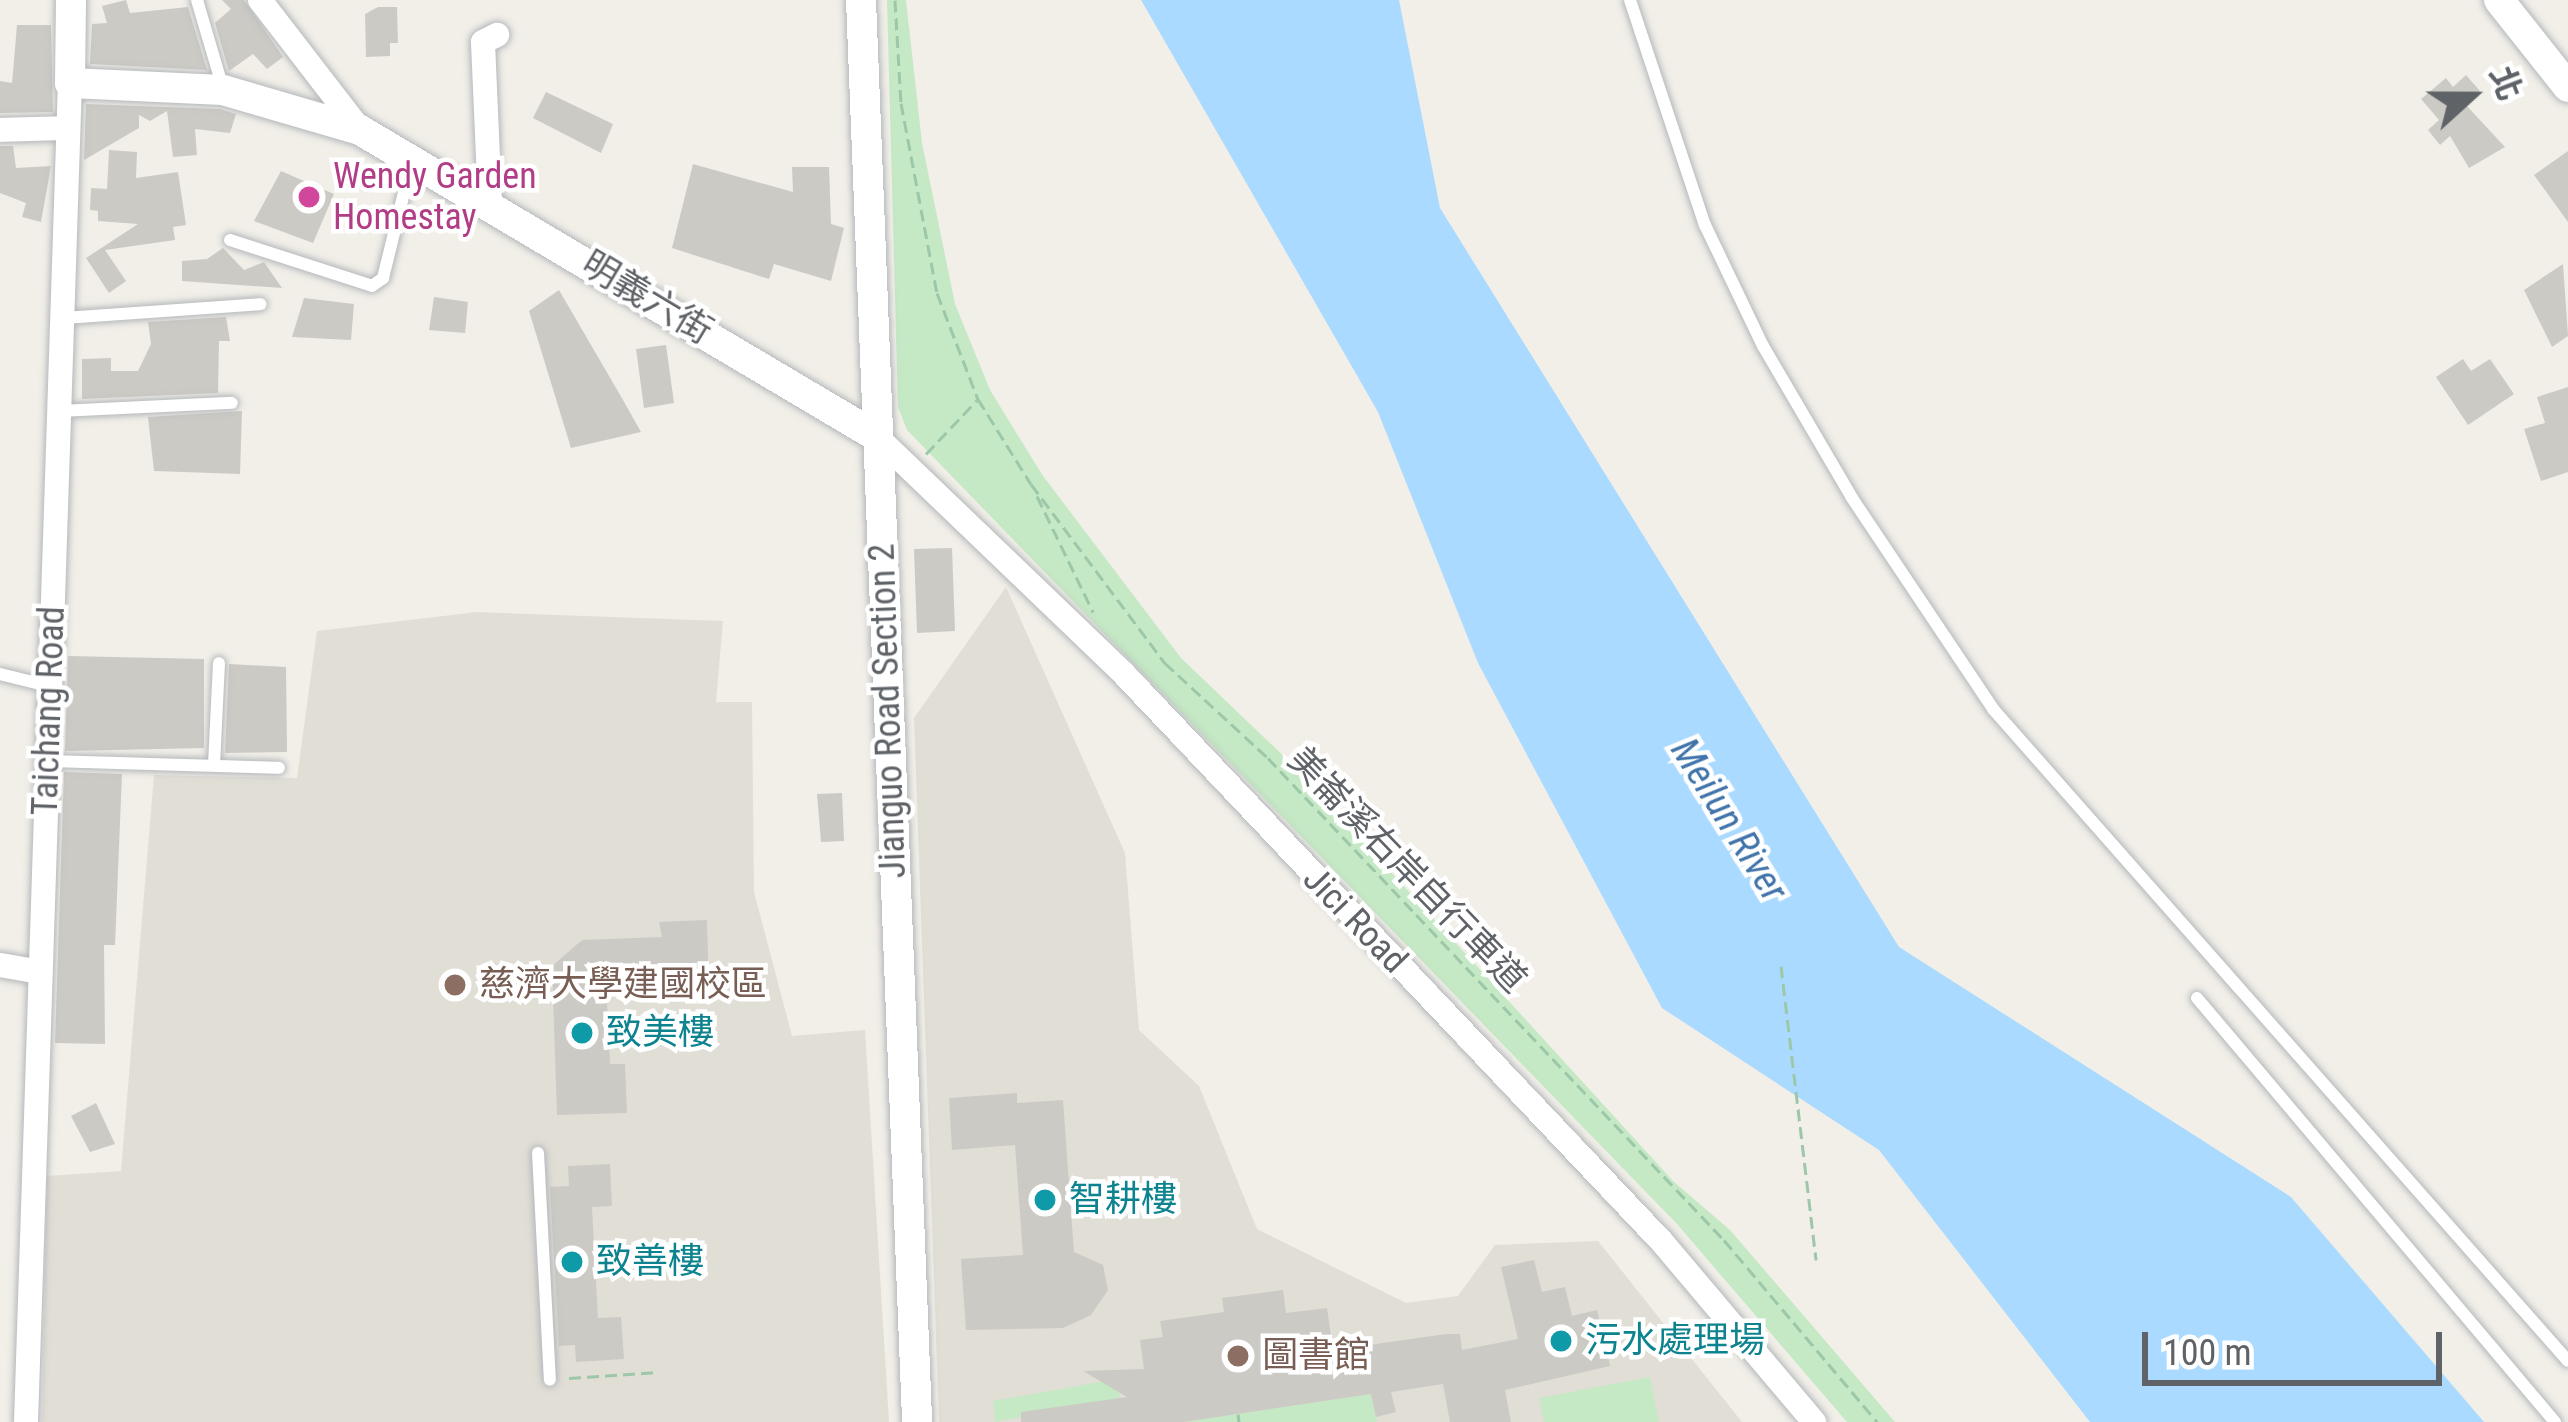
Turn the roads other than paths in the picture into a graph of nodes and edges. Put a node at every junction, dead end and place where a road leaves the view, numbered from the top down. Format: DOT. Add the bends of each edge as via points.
graph roads {
  1 [pos="70,0"];
  2 [pos="197,0"];
  3 [pos="260,0"];
  4 [pos="861,0"];
  5 [pos="1630,0"];
  6 [pos="2498,0"];
  7 [pos="497,35"];
  8 [pos="70,83"];
  9 [pos="2568,87"];
  10 [pos="223,89"];
  11 [pos="68,128"];
  12 [pos="0,130"];
  13 [pos="360,130"];
  14 [pos="412,159"];
  15 [pos="490,203"];
  16 [pos="230,240"];
  17 [pos="261,304"];
  18 [pos="62,318"];
  19 [pos="232,404"];
  20 [pos="59,411"];
  21 [pos="877,436"];
  22 [pos="219,663"];
  23 [pos="0,674"];
  24 [pos="49,686"];
  25 [pos="46,761"];
  26 [pos="214,765"];
  27 [pos="280,768"];
  28 [pos="0,965"];
  29 [pos="40,972"];
  30 [pos="2198,998"];
  31 [pos="538,1153"];
  32 [pos="2568,1361"];
  33 [pos="550,1380"];
  34 [pos="26,1422"];
  35 [pos="917,1422"];
  36 [pos="1814,1422"];
  37 [pos="2554,1422"];
  1 -- 8 [label="street, Taichang Road"];
  2 -- 10 [label="lane"];
  3 -- 13 [label="street"];
  4 -- 21 [label="street, Jianguo Road Section 2"];
  5 -- 32 [label="lane" via="1705,225 1762,346 1852,498 1994,709"];
  6 -- 9 [label="street"];
  7 -- 15 [label="street" via="483,42"];
  8 -- 10 [label="street, 明義六街"];
  8 -- 11 [label="street, Taichang Road"];
  10 -- 13 [label="street, 明義六街"];
  11 -- 12 [label="street"];
  11 -- 18 [label="street, Taichang Road"];
  13 -- 14 [label="street, 明義六街"];
  14 -- 15 [label="street, 明義六街"];
  14 -- 16 [label="lane" via="383,278 372,286"];
  15 -- 21 [label="street, 明義六街"];
  17 -- 18 [label="lane"];
  18 -- 20 [label="street, Taichang Road"];
  19 -- 20 [label="lane"];
  20 -- 24 [label="street, Taichang Road"];
  21 -- 35 [label="street, Jianguo Road Section 2"];
  21 -- 36 [label="street, Jici Road" via="1094,646 1662,1242"];
  22 -- 26 [label="lane"];
  23 -- 24 [label="lane"];
  24 -- 25 [label="street, Taichang Road"];
  25 -- 26 [label="lane"];
  25 -- 29 [label="street, Taichang Road"];
  26 -- 27 [label="lane"];
  28 -- 29 [label="street"];
  29 -- 34 [label="street, Taichang Road"];
  30 -- 37 [label="lane"];
  31 -- 33 [label="lane"];
}
